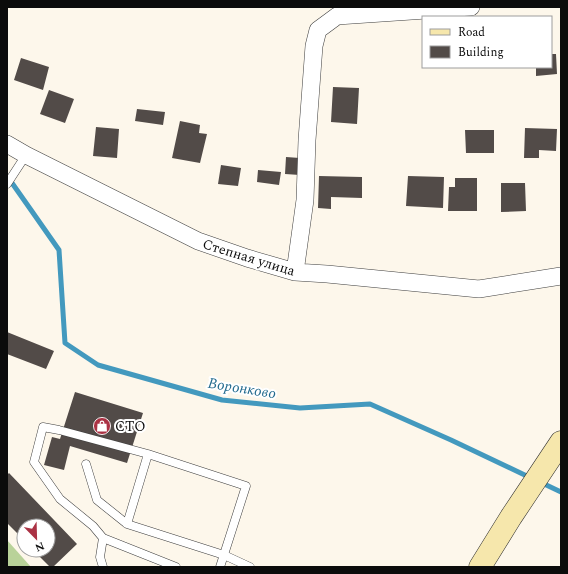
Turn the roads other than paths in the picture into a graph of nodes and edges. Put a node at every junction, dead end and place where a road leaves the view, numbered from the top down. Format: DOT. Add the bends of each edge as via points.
graph roads {
  1 [pos="471,7"];
  2 [pos="7,144"];
  3 [pos="26,155"];
  4 [pos="7,184"];
  5 [pos="295,272"];
  6 [pos="561,276"];
  7 [pos="561,442"];
  8 [pos="148,454"];
  9 [pos="86,464"];
  10 [pos="127,524"];
  11 [pos="103,538"];
  12 [pos="224,555"];
  13 [pos="103,567"];
  14 [pos="176,567"];
  15 [pos="220,567"];
  16 [pos="250,567"];
  17 [pos="480,567"];
  1 -- 5 [label="street" via="336,16 318,30 314,46 305,200"];
  2 -- 3 [label="street, Степная улица"];
  3 -- 4 [label="lane"];
  3 -- 5 [label="street, Степная улица" via="198,241"];
  5 -- 6 [label="street, Степная улица" via="479,289"];
  7 -- 17 [label="main road" via="510,517"];
  8 -- 10 [label="lane"];
  8 -- 11 [label="lane" via="43,427 34,462 60,499 93,526"];
  8 -- 12 [label="lane" via="246,486"];
  9 -- 10 [label="lane" via="97,500"];
  10 -- 12 [label="lane"];
  11 -- 13 [label="lane" via="100,557"];
  11 -- 14 [label="lane"];
  12 -- 15 [label="lane"];
  12 -- 16 [label="lane"];
}
